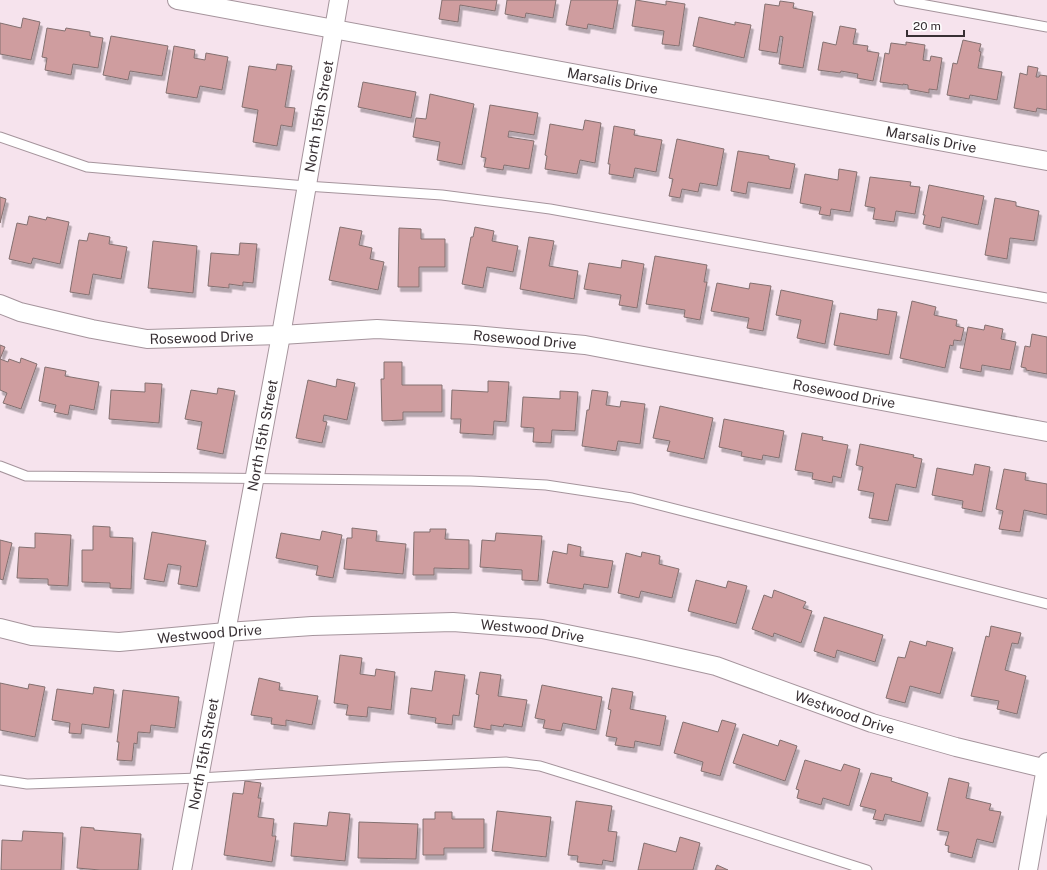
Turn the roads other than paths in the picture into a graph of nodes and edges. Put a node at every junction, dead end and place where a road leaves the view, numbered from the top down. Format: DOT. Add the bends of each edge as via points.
graph roads {
  1 [pos="178,0"];
  2 [pos="339,0"];
  3 [pos="899,0"];
  4 [pos="1047,27"];
  5 [pos="333,28"];
  6 [pos="0,137"];
  7 [pos="1047,161"];
  8 [pos="306,186"];
  9 [pos="1047,298"];
  10 [pos="0,304"];
  11 [pos="281,336"];
  12 [pos="1047,432"];
  13 [pos="0,466"];
  14 [pos="254,478"];
  15 [pos="1047,604"];
  16 [pos="0,628"];
  17 [pos="226,632"];
  18 [pos="1047,767"];
  19 [pos="199,778"];
  20 [pos="0,780"];
  21 [pos="182,870"];
  22 [pos="867,870"];
  23 [pos="1028,870"];
  1 -- 5 [label="street, Marsalis Drive"];
  2 -- 5 [label="street, North 15th Street"];
  3 -- 4 [label="lane"];
  5 -- 7 [label="street, Marsalis Drive"];
  5 -- 8 [label="street, North 15th Street"];
  6 -- 8 [label="lane" via="88,168"];
  8 -- 9 [label="lane" via="442,195 550,209"];
  8 -- 11 [label="street, North 15th Street"];
  10 -- 11 [label="street, Rosewood Drive" via="20,312 147,339"];
  11 -- 12 [label="street, Rosewood Drive" via="377,330 585,345"];
  11 -- 14 [label="street, North 15th Street"];
  13 -- 14 [label="lane" via="26,476"];
  14 -- 15 [label="lane" via="471,481 546,485 616,496"];
  14 -- 17 [label="street, North 15th Street"];
  16 -- 17 [label="street, Westwood Drive" via="32,636 119,642"];
  17 -- 18 [label="street, Westwood Drive" via="312,626 453,622 542,629 716,666 872,723 956,747"];
  17 -- 19 [label="street, North 15th Street"];
  18 -- 23 [label="street"];
  19 -- 20 [label="lane" via="26,784"];
  19 -- 21 [label="street, North 15th Street"];
  19 -- 22 [label="lane" via="506,762 540,766"];
}
